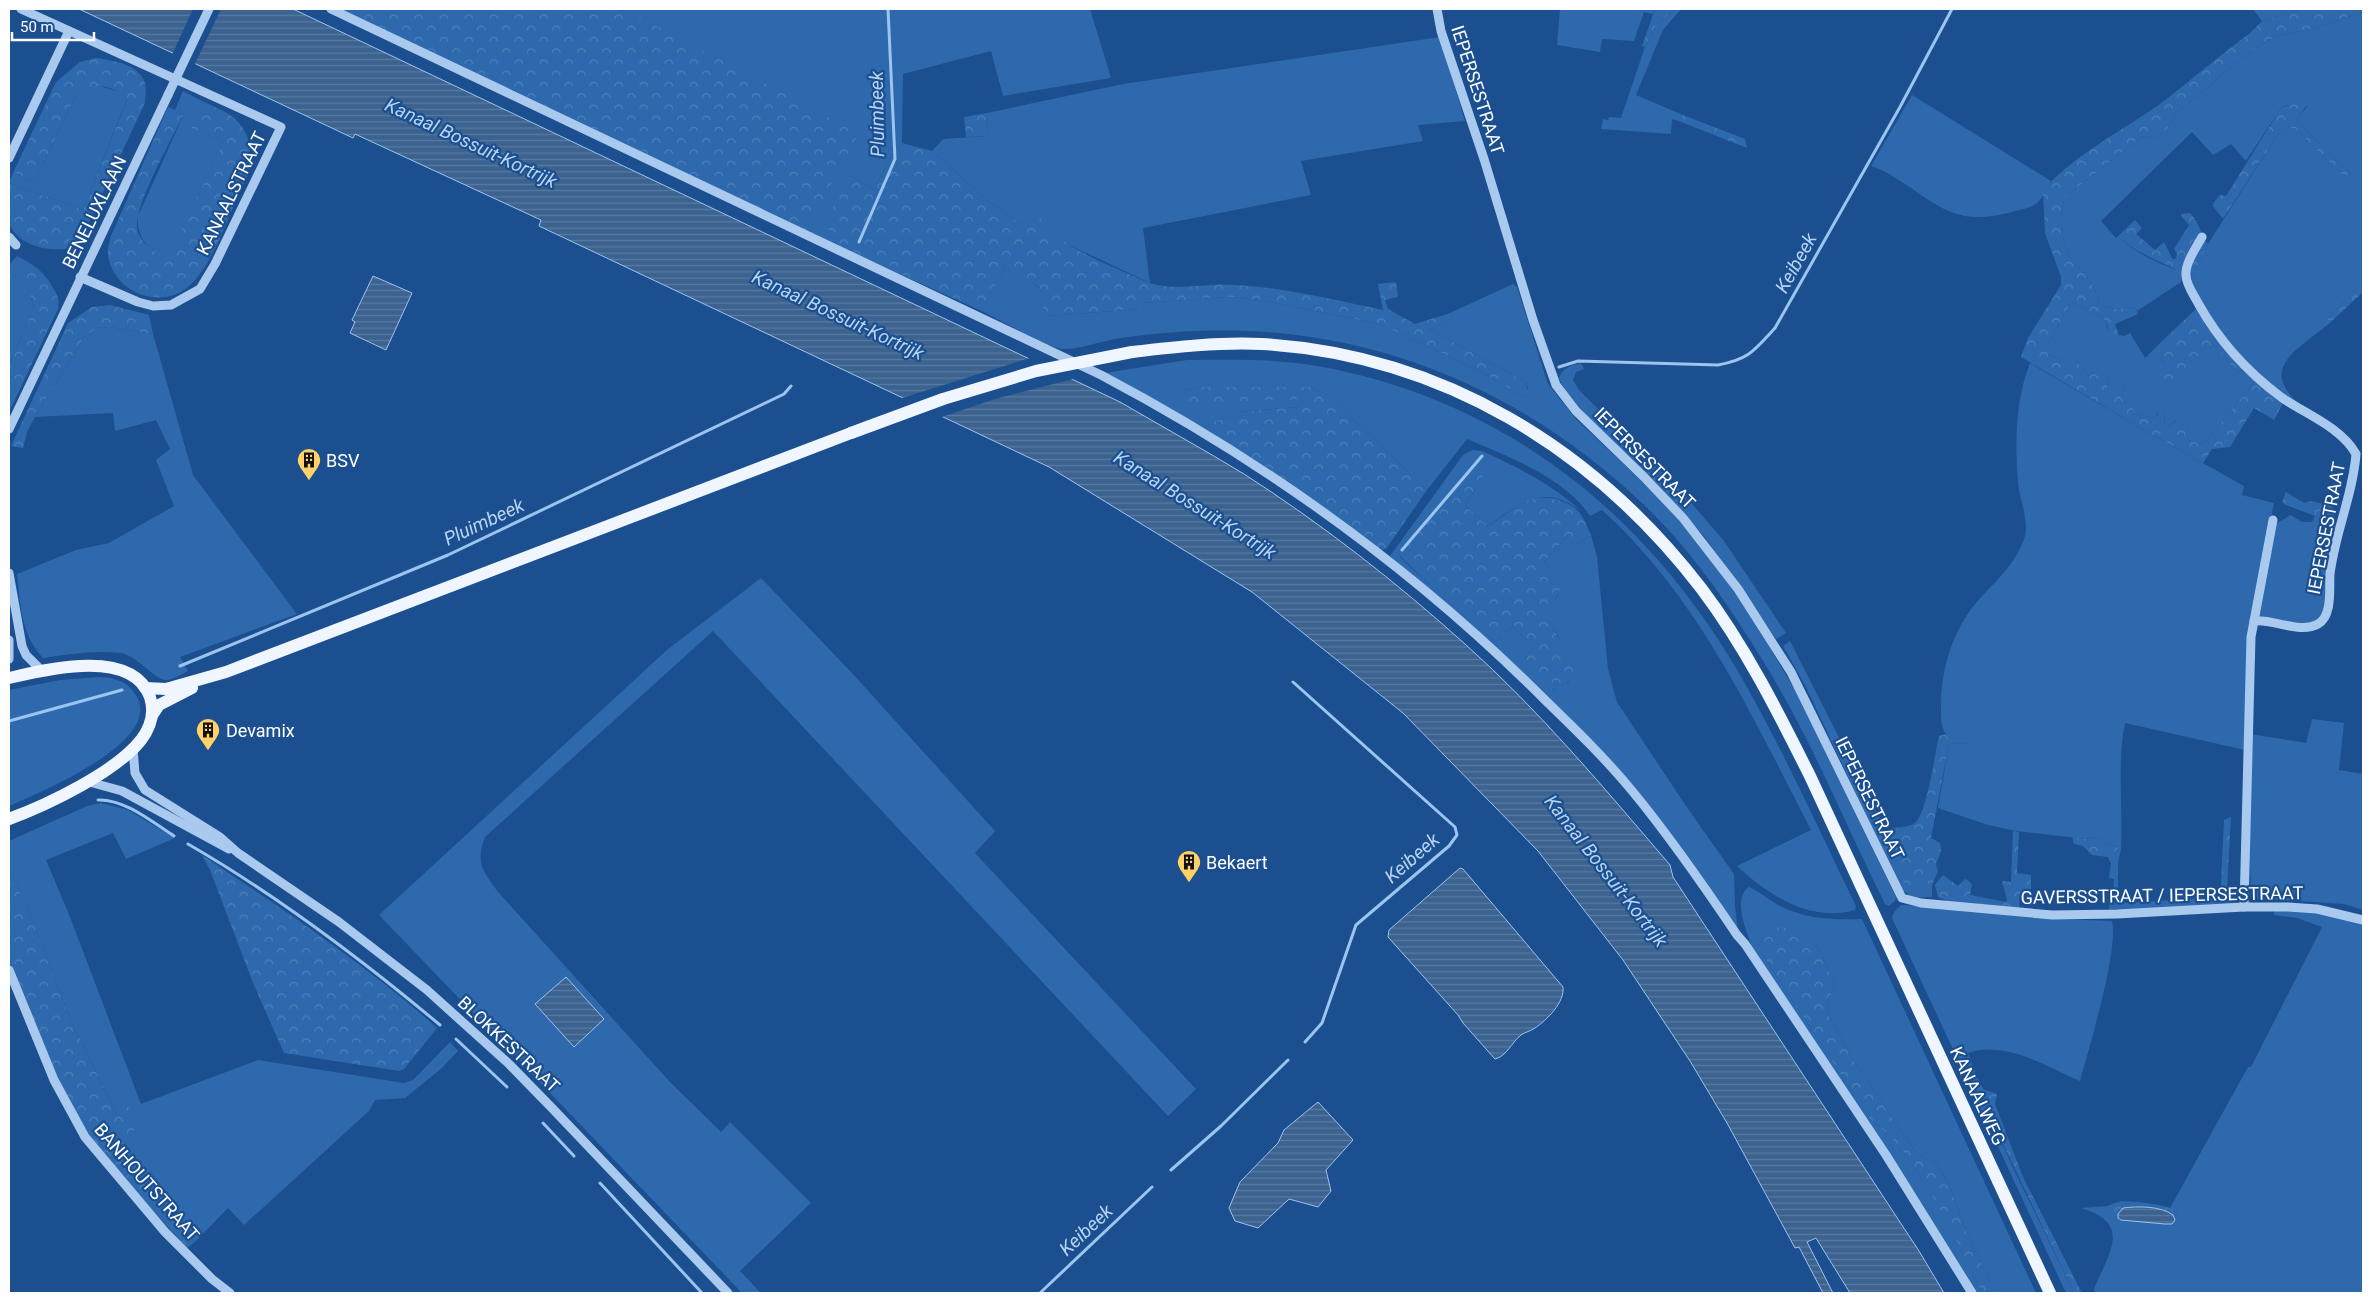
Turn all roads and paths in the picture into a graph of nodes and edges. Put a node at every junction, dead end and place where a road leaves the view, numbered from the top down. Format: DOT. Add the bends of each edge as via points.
graph roads {
  1 [pos="21,9"];
  2 [pos="209,9"];
  3 [pos="331,9"];
  4 [pos="1437,9"];
  5 [pos="68,31"];
  6 [pos="9,158"];
  7 [pos="9,237"];
  8 [pos="2202,237"];
  9 [pos="16,244"];
  10 [pos="80,277"];
  11 [pos="9,429"];
  12 [pos="2273,520"];
  13 [pos="9,574"];
  14 [pos="2254,621"];
  15 [pos="9,640"];
  16 [pos="9,658"];
  17 [pos="42,671"];
  18 [pos="226,672"];
  19 [pos="9,678"];
  20 [pos="145,688"];
  21 [pos="153,714"];
  22 [pos="133,749"];
  23 [pos="89,780"];
  24 [pos="9,819"];
  25 [pos="238,853"];
  26 [pos="1902,898"];
  27 [pos="2244,907"];
  28 [pos="2363,920"];
  29 [pos="9,970"];
  30 [pos="230,1293"];
  31 [pos="728,1293"];
  32 [pos="1972,1293"];
  33 [pos="2050,1293"];
  1 -- 5 [label="street, KANAALSTRAAT"];
  2 -- 10 [label="street, BENELUXLAAN, bridge"];
  3 -- 32 [label="street" via="1109,380 1248,460 1384,556 1521,676 1632,791 1679,850 1736,936 1745,944 1886,1155"];
  4 -- 26 [label="street, IEPERSESTRAAT" via="1441,31 1484,159 1532,320 1556,385 1576,412 1683,518 1738,589 1791,672"];
  5 -- 6 [label="street"];
  5 -- 10 [label="street, KANAALSTRAAT" via="281,127 200,289 171,305 153,306"];
  7 -- 9 [label="street"];
  8 -- 14 [label="street, IEPERSESTRAAT" via="2188,264 2186,277 2226,347 2281,397 2342,437 2356,454 2330,572 2324,619 2307,627"];
  10 -- 11 [label="street, BENELUXLAAN"];
  12 -- 14 [label="street"];
  13 -- 17 [label="street" via="22,646"];
  14 -- 27 [label="street" via="2248,713"];
  15 -- 16 [label="street"];
  17 -- 19 [label="main road"];
  17 -- 20 [label="main road" via="90,666 117,668 137,678"];
  18 -- 20 [label="main road" via="166,689"];
  18 -- 21 [label="main road" via="169,699"];
  18 -- 33 [label="main road, KANAALWEG, bridge" via="943,399 1036,371 1132,352 1228,344 1296,347 1357,357 1399,369 1459,391 1522,425 1591,473 1647,524 1729,628 1790,736"];
  20 -- 21 [label="main road"];
  21 -- 22 [label="main road" via="146,733"];
  22 -- 23 [label="main road"];
  22 -- 25 [label="street, BLOKKESTRAAT" via="135,773 145,790 220,837"];
  23 -- 24 [label="main road"];
  23 -- 25 [label="street, BLOKKESTRAAT" via="122,791"];
  25 -- 31 [label="street, BLOKKESTRAAT" via="381,953 471,1028"];
  26 -- 27 [label="street, GAVERSSTRAAT / IEPERSESTRAAT" via="1921,903 2052,915"];
  27 -- 28 [label="street, GAVERSSTRAAT / IEPERSESTRAAT" via="2317,909"];
  29 -- 30 [label="street, BANHOUTSTRAAT" via="64,1103 85,1137 165,1232"];
}
